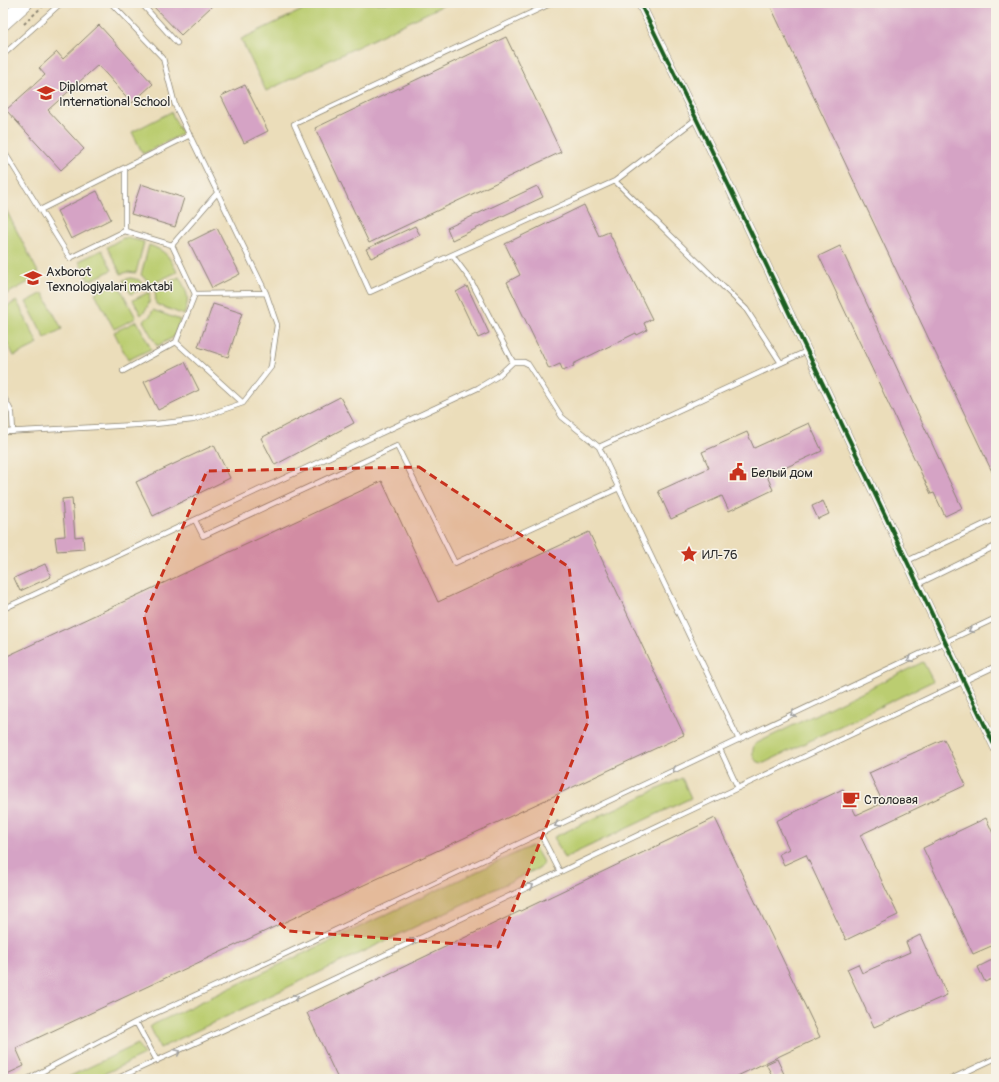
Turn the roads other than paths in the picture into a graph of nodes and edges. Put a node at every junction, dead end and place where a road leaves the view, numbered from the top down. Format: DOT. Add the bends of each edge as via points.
graph roads {
  1 [pos="25,3"];
  2 [pos="61,3"];
  3 [pos="110,3"];
  4 [pos="141,3"];
  5 [pos="552,3"];
  6 [pos="640,3"];
  7 [pos="3,23"];
  8 [pos="177,43"];
  9 [pos="3,55"];
  10 [pos="696,119"];
  11 [pos="190,134"];
  12 [pos="3,150"];
  13 [pos="125,168"];
  14 [pos="615,181"];
  15 [pos="218,192"];
  16 [pos="40,210"];
  17 [pos="125,231"];
  18 [pos="172,245"];
  19 [pos="452,255"];
  20 [pos="266,293"];
  21 [pos="195,294"];
  22 [pos="176,342"];
  23 [pos="807,350"];
  24 [pos="513,362"];
  25 [pos="781,363"];
  26 [pos="123,371"];
  27 [pos="3,395"];
  28 [pos="243,403"];
  29 [pos="3,432"];
  30 [pos="13,432"];
  31 [pos="599,446"];
  32 [pos="619,488"];
  33 [pos="195,520"];
  34 [pos="993,520"];
  35 [pos="996,546"];
  36 [pos="907,561"];
  37 [pos="918,584"];
  38 [pos="3,609"];
  39 [pos="996,618"];
  40 [pos="946,642"];
  41 [pos="996,666"];
  42 [pos="964,681"];
  43 [pos="739,740"];
  44 [pos="720,749"];
  45 [pos="996,749"];
  46 [pos="738,788"];
  47 [pos="540,833"];
  48 [pos="560,872"];
  49 [pos="136,1022"];
  50 [pos="996,1058"];
  51 [pos="156,1062"];
  52 [pos="28,1079"];
  53 [pos="116,1079"];
  54 [pos="951,1079"];
  1 -- 7 [label="main road"];
  2 -- 9 [label="lane"];
  3 -- 11 [label="lane" via="163,58 175,104"];
  4 -- 8 [label="lane"];
  5 -- 19 [label="lane" via="294,124 370,292"];
  6 -- 10 [label="street"];
  10 -- 14 [label="lane"];
  10 -- 23 [label="street"];
  11 -- 13 [label="lane"];
  11 -- 15 [label="lane"];
  12 -- 16 [label="lane"];
  13 -- 16 [label="lane"];
  13 -- 17 [label="lane"];
  14 -- 19 [label="lane"];
  14 -- 25 [label="lane" via="746,309"];
  15 -- 18 [label="lane"];
  15 -- 20 [label="lane"];
  16 -- 17 [label="lane" via="70,258"];
  17 -- 18 [label="lane"];
  18 -- 21 [label="lane"];
  19 -- 24 [label="lane" via="470,279"];
  20 -- 21 [label="lane"];
  20 -- 28 [label="lane" via="277,325 271,367"];
  21 -- 22 [label="lane"];
  22 -- 26 [label="lane"];
  22 -- 28 [label="lane"];
  23 -- 25 [label="lane"];
  23 -- 36 [label="street"];
  24 -- 31 [label="lane" via="528,364 562,417"];
  24 -- 33 [label="lane" via="498,376 478,388"];
  25 -- 31 [label="lane"];
  27 -- 30 [label="lane" via="12,413"];
  28 -- 30 [label="lane" via="193,420"];
  29 -- 30 [label="lane"];
  31 -- 32 [label="lane"];
  32 -- 33 [label="lane" via="455,563 397,446 203,536"];
  32 -- 43 [label="lane"];
  33 -- 38 [label="lane"];
  34 -- 36 [label="lane"];
  35 -- 37 [label="lane"];
  36 -- 37 [label="street"];
  37 -- 40 [label="street"];
  39 -- 40 [label="lane, one-way"];
  40 -- 42 [label="street"];
  40 -- 43 [label="lane, one-way"];
  41 -- 42 [label="lane"];
  42 -- 45 [label="street"];
  42 -- 46 [label="lane"];
  43 -- 44 [label="lane"];
  44 -- 46 [label="lane"];
  44 -- 47 [label="lane, one-way"];
  46 -- 48 [label="lane"];
  47 -- 48 [label="lane"];
  47 -- 49 [label="lane"];
  51 -- 48 [label="lane, one-way"];
  49 -- 51 [label="lane"];
  49 -- 52 [label="lane"];
  50 -- 54 [label="lane"];
  51 -- 53 [label="lane"];
}
